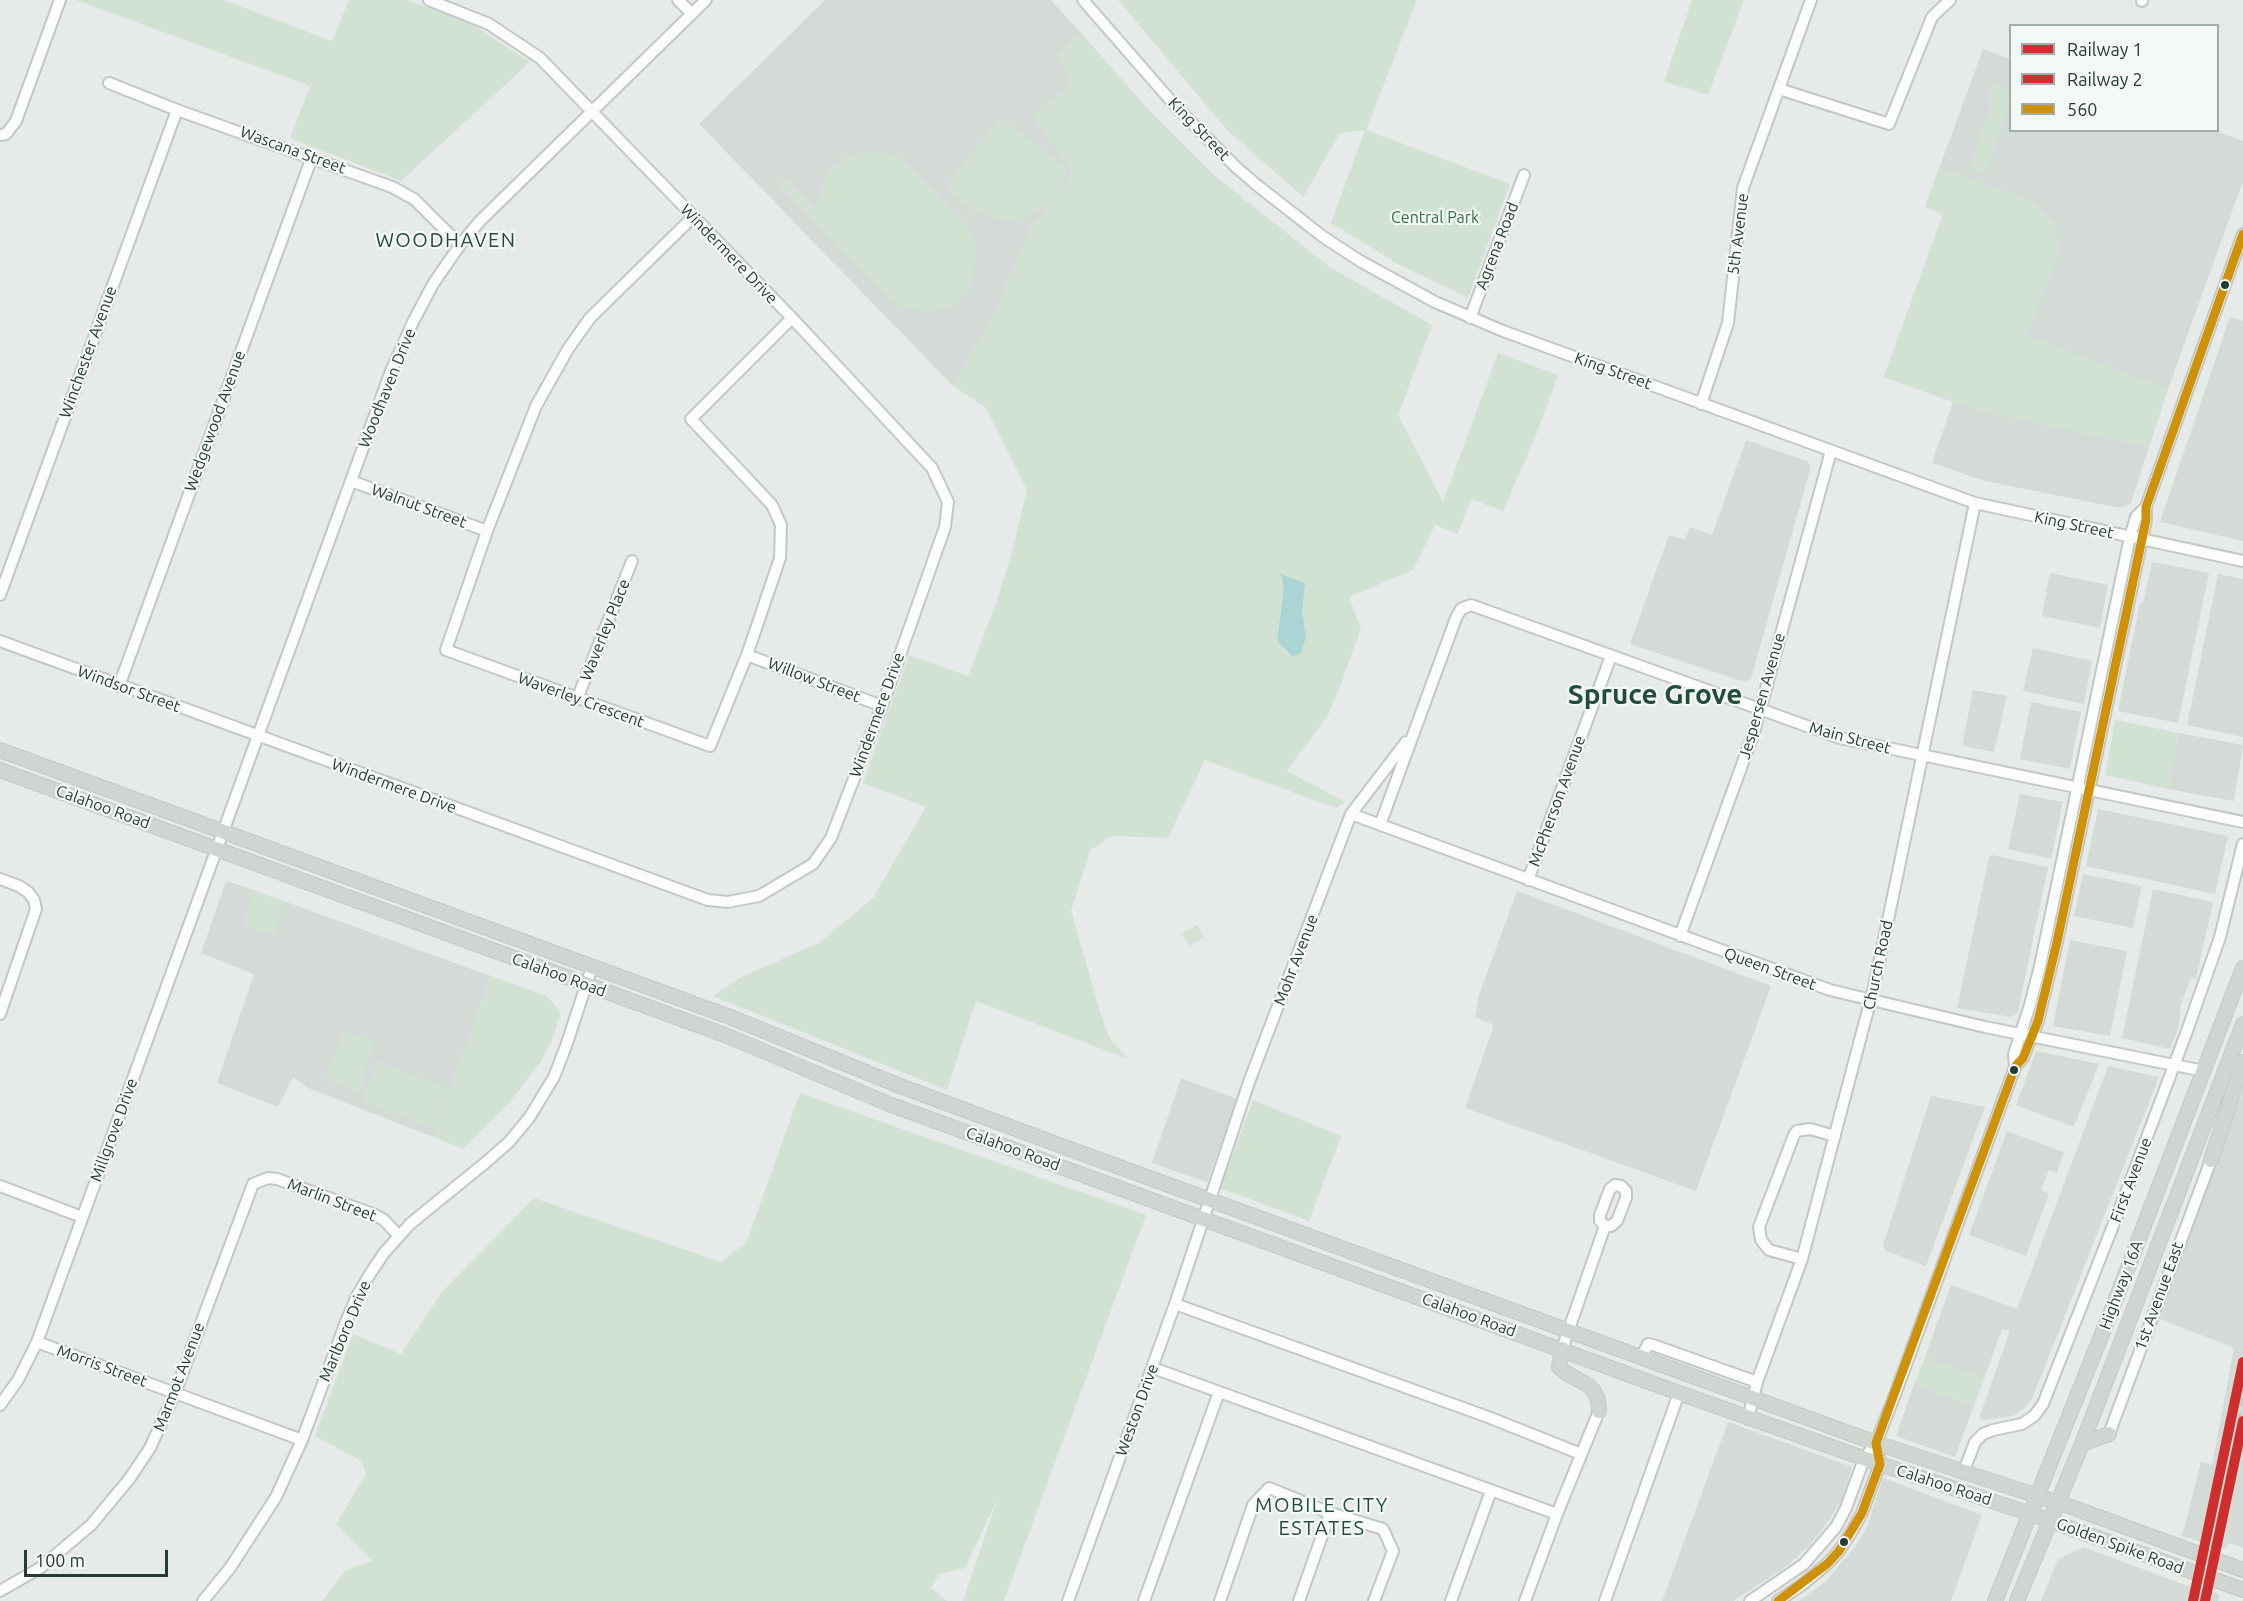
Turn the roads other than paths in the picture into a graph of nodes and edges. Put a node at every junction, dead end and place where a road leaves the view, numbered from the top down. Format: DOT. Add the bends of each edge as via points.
graph roads {
  1 [pos="60,0"];
  2 [pos="429,0"];
  3 [pos="678,0"];
  4 [pos="706,0"];
  5 [pos="1083,0"];
  6 [pos="1811,0"];
  7 [pos="1950,0"];
  8 [pos="692,14"];
  9 [pos="109,83"];
  10 [pos="1779,89"];
  11 [pos="177,110"];
  12 [pos="591,111"];
  13 [pos="0,135"];
  14 [pos="312,157"];
  15 [pos="1524,175"];
  16 [pos="694,216"];
  17 [pos="2243,234"];
  18 [pos="460,245"];
  19 [pos="792,318"];
  20 [pos="1470,318"];
  21 [pos="1701,404"];
  22 [pos="1831,451"];
  23 [pos="351,481"];
  24 [pos="1975,503"];
  25 [pos="487,531"];
  26 [pos="2136,538"];
  27 [pos="632,561"];
  28 [pos="2243,561"];
  29 [pos="0,595"];
  30 [pos="1471,605"];
  31 [pos="0,641"];
  32 [pos="747,655"];
  33 [pos="1611,656"];
  34 [pos="119,686"];
  35 [pos="577,699"];
  36 [pos="882,706"];
  37 [pos="1760,710"];
  38 [pos="1412,735"];
  39 [pos="258,736"];
  40 [pos="0,750"];
  41 [pos="1922,755"];
  42 [pos="0,770"];
  43 [pos="2077,787"];
  44 [pos="2089,789"];
  45 [pos="1351,814"];
  46 [pos="2243,822"];
  47 [pos="1380,825"];
  48 [pos="224,831"];
  49 [pos="2243,844"];
  50 [pos="217,849"];
  51 [pos="0,879"];
  52 [pos="1528,880"];
  53 [pos="1680,936"];
  54 [pos="592,967"];
  55 [pos="2243,968"];
  56 [pos="587,985"];
  57 [pos="1871,1002"];
  58 [pos="0,1014"];
  59 [pos="2243,1024"];
  60 [pos="2020,1035"];
  61 [pos="2033,1036"];
  62 [pos="2243,1062"];
  63 [pos="2175,1066"];
  64 [pos="2015,1067"];
  65 [pos="2204,1071"];
  66 [pos="1835,1136"];
  67 [pos="2211,1160"];
  68 [pos="260,1180"];
  69 [pos="0,1186"];
  70 [pos="1209,1200"];
  71 [pos="82,1217"];
  72 [pos="1204,1218"];
  73 [pos="1605,1226"];
  74 [pos="399,1236"];
  75 [pos="1803,1260"];
  76 [pos="1175,1304"];
  77 [pos="1567,1331"];
  78 [pos="37,1342"];
  79 [pos="1562,1349"];
  80 [pos="1641,1358"];
  81 [pos="1153,1368"];
  82 [pos="1757,1382"];
  83 [pos="1219,1392"];
  84 [pos="175,1393"];
  85 [pos="1678,1394"];
  86 [pos="1752,1398"];
  87 [pos="0,1405"];
  88 [pos="1599,1411"];
  89 [pos="1748,1419"];
  90 [pos="2109,1434"];
  91 [pos="302,1440"];
  92 [pos="1876,1443"];
  93 [pos="2082,1444"];
  94 [pos="1581,1454"];
  95 [pos="1864,1459"];
  96 [pos="1880,1464"];
  97 [pos="1963,1473"];
  98 [pos="1491,1491"];
  99 [pos="2038,1497"];
  100 [pos="2057,1503"];
  101 [pos="1330,1513"];
  102 [pos="1557,1514"];
  103 [pos="2031,1514"];
  104 [pos="2050,1521"];
  105 [pos="2243,1570"];
  106 [pos="2243,1590"];
  107 [pos="0,1591"];
  108 [pos="203,1601"];
  109 [pos="1068,1601"];
  110 [pos="1144,1601"];
  111 [pos="1220,1601"];
  112 [pos="1299,1601"];
  113 [pos="1374,1601"];
  114 [pos="1451,1601"];
  115 [pos="1525,1601"];
  116 [pos="1605,1601"];
  117 [pos="1750,1601"];
  118 [pos="1778,1601"];
  119 [pos="1995,1601"];
  120 [pos="2017,1601"];
  1 -- 13 [label="street" via="16,121 6,134"];
  2 -- 12 [label="street, Windermere Drive" via="478,18 518,42 540,58"];
  3 -- 8 [label="street"];
  4 -- 8 [label="street, Woodhaven Drive"];
  5 -- 20 [label="street, King Street" via="1178,109 1272,198 1360,261"];
  6 -- 10 [label="street, 5th Avenue"];
  7 -- 10 [label="street" via="1932,17 1890,124"];
  8 -- 12 [label="street, Woodhaven Drive"];
  9 -- 11 [label="street, Wascana Street"];
  10 -- 21 [label="street, 5th Avenue" via="1743,188 1728,322"];
  11 -- 14 [label="street, Wascana Street"];
  11 -- 29 [label="street, Winchester Avenue"];
  12 -- 16 [label="street, Windermere Drive"];
  12 -- 18 [label="street, Woodhaven Drive"];
  14 -- 18 [label="street, Wascana Street" via="401,191"];
  14 -- 34 [label="street, Wedgewood Avenue"];
  15 -- 20 [label="street, Agrena Road"];
  16 -- 19 [label="street, Windermere Drive"];
  16 -- 25 [label="street, Waverley Crescent" via="590,318 568,349 536,406"];
  17 -- 26 [label="street" via="2146,507 2146,520"];
  18 -- 23 [label="street, Woodhaven Drive" via="433,284 400,348"];
  19 -- 32 [label="street, Waverley Crescent" via="692,419 771,505 780,525 780,558"];
  19 -- 36 [label="street, Windermere Drive" via="932,468 948,502 945,527"];
  20 -- 21 [label="street, King Street"];
  21 -- 22 [label="street, King Street"];
  22 -- 24 [label="street, King Street"];
  22 -- 37 [label="street, Jespersen Avenue"];
  23 -- 25 [label="street, Walnut Street"];
  23 -- 39 [label="street, Woodhaven Drive"];
  24 -- 26 [label="street, King Street"];
  24 -- 41 [label="street, Church Road"];
  25 -- 35 [label="street, Waverley Crescent" via="446,650"];
  26 -- 28 [label="street, King Street"];
  26 -- 43 [label="street"];
  26 -- 44 [label="street"];
  27 -- 35 [label="street, Waverley Place"];
  30 -- 33 [label="street, Main Street"];
  30 -- 38 [label="street, Mohr Avenue" via="1456,618"];
  31 -- 34 [label="street, Windsor Street"];
  32 -- 35 [label="street, Waverley Crescent" via="710,746"];
  32 -- 36 [label="street, Willow Street"];
  33 -- 37 [label="street, Main Street"];
  33 -- 52 [label="street, McPherson Avenue"];
  34 -- 39 [label="street, Windsor Street"];
  36 -- 39 [label="street, Windermere Drive" via="831,838 813,864 759,896 728,902 708,900"];
  37 -- 41 [label="street, Main Street" via="1840,738"];
  37 -- 53 [label="street, Jespersen Avenue"];
  38 -- 45 [label="street, Mohr Avenue"];
  38 -- 47 [label="street, Mohr Avenue"];
  39 -- 48 [label="street, Woodhaven Drive"];
  40 -- 48 [label="main road, Calahoo Road"];
  41 -- 43 [label="street, Main Street"];
  41 -- 57 [label="street, Church Road"];
  42 -- 50 [label="main road, Calahoo Road"];
  43 -- 44 [label="street, Main Street"];
  43 -- 60 [label="street" via="2040,966"];
  44 -- 46 [label="street, Main Street"];
  44 -- 61 [label="street" via="2050,978"];
  45 -- 47 [label="street, Queen Street"];
  45 -- 70 [label="street, Mohr Avenue"];
  47 -- 52 [label="street, Queen Street"];
  48 -- 50 [label="street, Millgrove Drive"];
  48 -- 54 [label="main road, Calahoo Road"];
  49 -- 63 [label="street, First Avenue" via="2220,937"];
  50 -- 56 [label="main road, Calahoo Road"];
  50 -- 71 [label="street, Millgrove Drive"];
  51 -- 58 [label="street" via="28,892 36,909"];
  52 -- 53 [label="street, Queen Street"];
  53 -- 57 [label="street, Queen Street"];
  54 -- 56 [label="street, Marlboro Drive"];
  54 -- 70 [label="main road, Calahoo Road"];
  55 -- 65 [label="main road, Highway 16A"];
  56 -- 72 [label="main road, Calahoo Road" via="725,1035 900,1108"];
  56 -- 74 [label="street, Marlboro Drive" via="558,1066 529,1118 509,1142 429,1206"];
  57 -- 60 [label="street, Queen Street"];
  57 -- 66 [label="street, Church Road"];
  59 -- 93 [label="main road, Highway 16A"];
  60 -- 61 [label="street, Queen Street"];
  60 -- 64 [label="street"];
  61 -- 63 [label="street, Queen Street"];
  61 -- 64 [label="street" via="2024,1058"];
  62 -- 67 [label="main road"];
  63 -- 65 [label="street, Queen Street"];
  63 -- 97 [label="street, First Avenue" via="2043,1404 2022,1424 1983,1434 1975,1442"];
  64 -- 92 [label="street"];
  65 -- 99 [label="main road, Highway 16A"];
  66 -- 75 [label="street, Church Road"];
  66 -- 75 [label="street" via="1797,1131 1759,1227 1761,1240 1769,1250"];
  67 -- 90 [label="street, 1st Avenue East"];
  68 -- 74 [label="street, Marlin Street" via="277,1179 373,1214"];
  68 -- 84 [label="street, Marmot Avenue" via="249,1191"];
  69 -- 71 [label="street"];
  70 -- 72 [label="street, Mohr Avenue"];
  70 -- 77 [label="main road, Calahoo Road"];
  71 -- 78 [label="street, Millgrove Drive"];
  72 -- 76 [label="street, Weston Drive"];
  72 -- 79 [label="main road, Calahoo Road"];
  73 -- 77 [label="street"];
  74 -- 91 [label="street, Marlboro Drive" via="357,1296"];
  75 -- 82 [label="street, Church Road"];
  76 -- 81 [label="street, Weston Drive"];
  76 -- 94 [label="street"];
  77 -- 79 [label="street"];
  77 -- 80 [label="main road, Calahoo Road"];
  78 -- 84 [label="street, Morris Street"];
  78 -- 87 [label="street, Millgrove Drive"];
  79 -- 85 [label="main road, Calahoo Road"];
  79 -- 88 [label="main road" via="1559,1367 1594,1391"];
  80 -- 82 [label="street" via="1648,1344 1653,1345"];
  80 -- 86 [label="main road, Calahoo Road"];
  81 -- 83 [label="street"];
  81 -- 109 [label="street, Weston Drive"];
  82 -- 86 [label="street, Church Road"];
  83 -- 98 [label="street"];
  83 -- 110 [label="street"];
  84 -- 91 [label="street, Morris Street"];
  84 -- 107 [label="street, Marmot Avenue" via="150,1448 112,1502 40,1568"];
  85 -- 89 [label="main road, Calahoo Road"];
  85 -- 116 [label="street"];
  86 -- 89 [label="street, Church Road"];
  86 -- 92 [label="main road, Calahoo Road"];
  88 -- 94 [label="street"];
  89 -- 95 [label="main road, Calahoo Road"];
  90 -- 93 [label="main road"];
  91 -- 108 [label="street, Marlboro Drive" via="255,1532"];
  92 -- 95 [label="street"];
  92 -- 96 [label="street"];
  92 -- 97 [label="main road, Calahoo Road"];
  93 -- 100 [label="main road, Highway 16A"];
  94 -- 102 [label="street"];
  95 -- 96 [label="main road, Calahoo Road"];
  95 -- 117 [label="street" via="1846,1508 1826,1541 1804,1564"];
  96 -- 103 [label="main road, Calahoo Road"];
  96 -- 118 [label="street" via="1862,1513 1839,1551"];
  97 -- 99 [label="main road, Calahoo Road"];
  98 -- 102 [label="street"];
  98 -- 114 [label="street"];
  99 -- 100 [label="main road, Calahoo Road"];
  99 -- 103 [label="main road, Highway 16A"];
  100 -- 104 [label="main road, Highway 16A"];
  100 -- 105 [label="main road, Golden Spike Road"];
  101 -- 111 [label="street" via="1269,1488 1253,1505"];
  101 -- 112 [label="street"];
  101 -- 113 [label="street" via="1383,1529 1393,1551"];
  102 -- 115 [label="street"];
  103 -- 104 [label="main road, Golden Spike Road"];
  103 -- 119 [label="main road, Highway 16A"];
  104 -- 106 [label="main road, Golden Spike Road"];
  104 -- 120 [label="main road, Highway 16A"];
}
